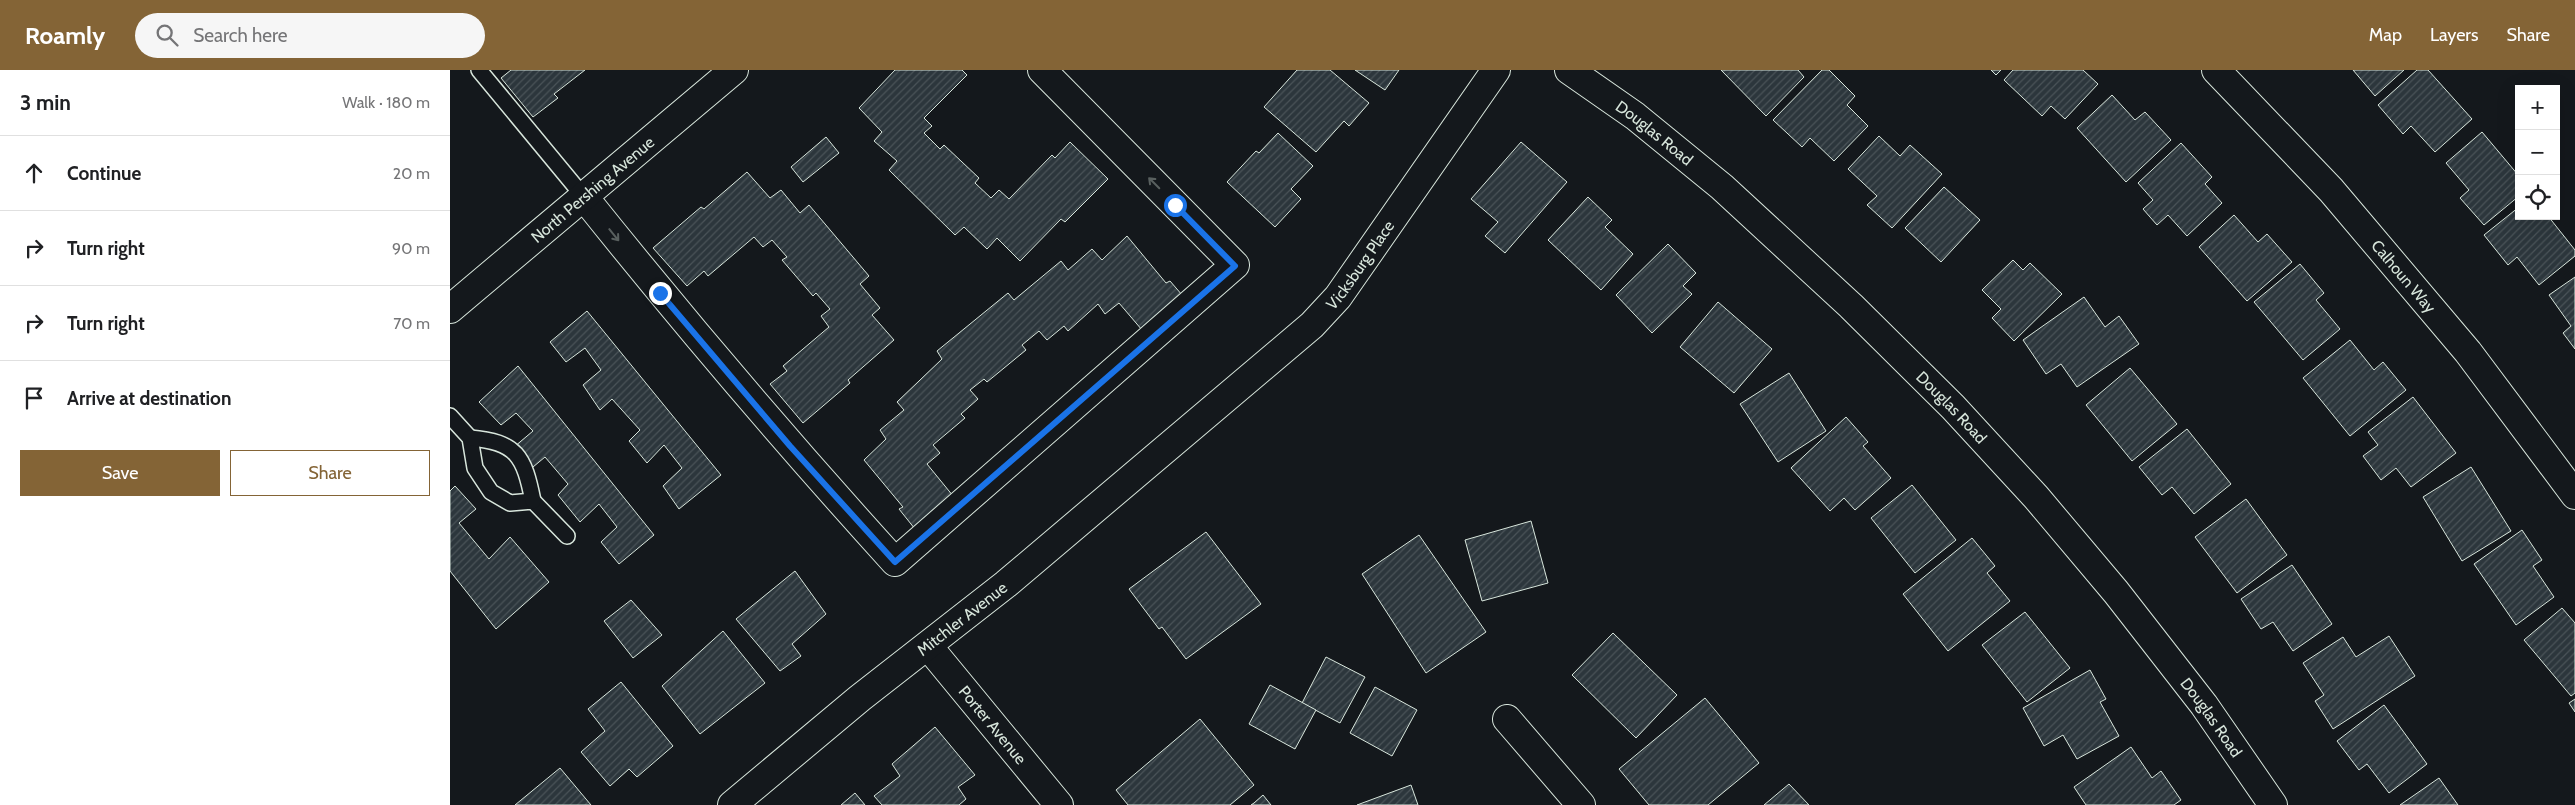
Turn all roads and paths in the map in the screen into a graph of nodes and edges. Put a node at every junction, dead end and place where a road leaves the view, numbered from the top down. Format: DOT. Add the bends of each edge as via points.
graph roads {
  1 [pos="479,70"];
  2 [pos="734,70"];
  3 [pos="1042,70"];
  4 [pos="1496,70"];
  5 [pos="1569,70"];
  6 [pos="2216,70"];
  7 [pos="584,197"];
  8 [pos="450,309"];
  9 [pos="450,416"];
  10 [pos="1189,428"];
  11 [pos="470,438"];
  12 [pos="2575,495"];
  13 [pos="533,501"];
  14 [pos="567,536"];
  15 [pos="928,646"];
  16 [pos="1507,719"];
  17 [pos="732,805"];
  18 [pos="1059,805"];
  19 [pos="1581,805"];
  20 [pos="2273,805"];
  1 -- 7 [label="lane"];
  2 -- 7 [label="street, North Pershing Avenue"];
  7 -- 3 [label="street, one-way" via="660,293 790,446 895,562 1235,266"];
  4 -- 10 [label="street, Vicksburg Place" via="1338,297 1312,325"];
  5 -- 20 [label="street, Douglas Road" via="1635,116 1722,187 1953,407 2036,497 2116,592 2204,706"];
  6 -- 12 [label="street, Calhoun Way" via="2331,190 2431,308"];
  7 -- 8 [label="street, North Pershing Avenue"];
  9 -- 11 [label="lane"];
  10 -- 15 [label="street, Mitchler Avenue"];
  11 -- 13 [label="lane" via="500,442 514,451 528,475"];
  11 -- 13 [label="lane" via="475,468 491,492 510,503"];
  13 -- 14 [label="lane"];
  15 -- 17 [label="street, Mitchler Avenue"];
  15 -- 18 [label="street, Porter Avenue"];
  16 -- 19 [label="street"];
}
